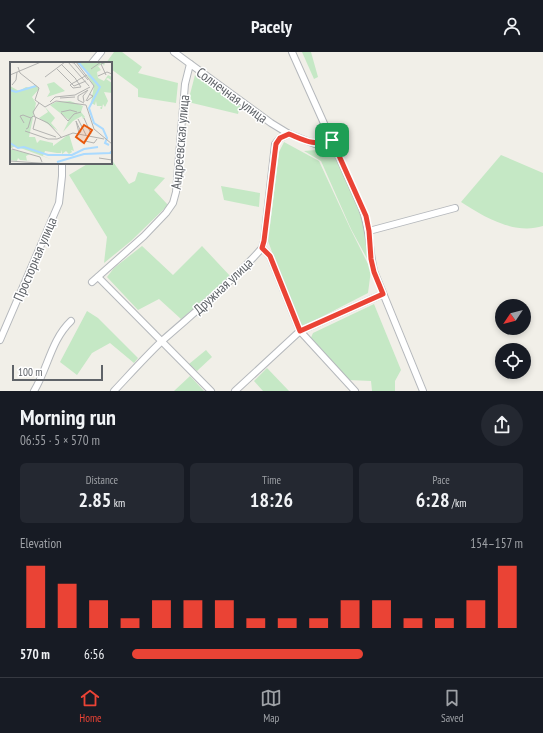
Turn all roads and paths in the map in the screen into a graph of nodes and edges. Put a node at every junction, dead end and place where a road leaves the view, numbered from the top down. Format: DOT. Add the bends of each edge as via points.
graph roads {
  1 [pos="101,52"];
  2 [pos="292,52"];
  3 [pos="179,53"];
  4 [pos="93,62"];
  5 [pos="190,64"];
  6 [pos="289,134"];
  7 [pos="332,140"];
  8 [pos="62,164"];
  9 [pos="455,208"];
  10 [pos="369,231"];
  11 [pos="262,248"];
  12 [pos="98,277"];
  13 [pos="92,282"];
  14 [pos="383,294"];
  15 [pos="71,321"];
  16 [pos="300,331"];
  17 [pos="0,340"];
  18 [pos="162,342"];
  19 [pos="34,391"];
  20 [pos="114,391"];
  21 [pos="211,391"];
  22 [pos="235,391"];
  23 [pos="355,391"];
  24 [pos="423,391"];
  1 -- 4 [label="street"];
  2 -- 7 [label="street"];
  3 -- 5 [label="street, Солнечная улица"];
  5 -- 6 [label="street, Солнечная улица"];
  5 -- 12 [label="street, Андреевская улица" via="185,84 173,203 144,236"];
  6 -- 7 [label="street, Солнечная улица" via="315,144"];
  6 -- 11 [label="street, Дружная улица" via="280,138 276,144"];
  7 -- 10 [label="street" via="362,206"];
  8 -- 17 [label="street, Просторная улица" via="59,203"];
  9 -- 10 [label="street"];
  10 -- 14 [label="street" via="371,259"];
  11 -- 16 [label="street" via="270,256"];
  11 -- 18 [label="street, Дружная улица" via="222,289"];
  12 -- 13 [label="street, Андреевская улица"];
  12 -- 18 [label="street"];
  14 -- 16 [label="street"];
  14 -- 24 [label="street"];
  15 -- 19 [label="street" via="60,333"];
  16 -- 22 [label="street"];
  16 -- 23 [label="street"];
  18 -- 20 [label="street, Дружная улица"];
  18 -- 21 [label="street"];
}
